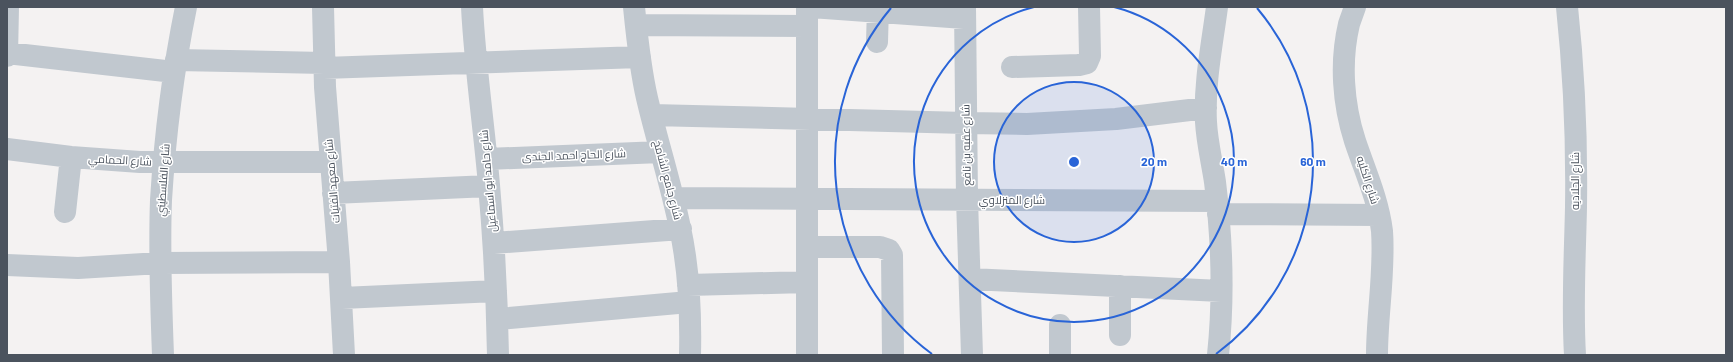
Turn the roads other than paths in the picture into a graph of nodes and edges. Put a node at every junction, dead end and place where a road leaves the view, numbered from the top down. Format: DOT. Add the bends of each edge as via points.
graph roads {
  1 [pos="8,7"];
  2 [pos="186,7"];
  3 [pos="323,7"];
  4 [pos="472,7"];
  5 [pos="1089,7"];
  6 [pos="1217,7"];
  7 [pos="1355,7"];
  8 [pos="1567,7"];
  9 [pos="878,9"];
  10 [pos="965,12"];
  11 [pos="809,13"];
  12 [pos="635,16"];
  13 [pos="877,42"];
  14 [pos="7,55"];
  15 [pos="640,57"];
  16 [pos="476,64"];
  17 [pos="175,66"];
  18 [pos="324,66"];
  19 [pos="1012,67"];
  20 [pos="1206,108"];
  21 [pos="652,115"];
  22 [pos="807,119"];
  23 [pos="966,124"];
  24 [pos="7,149"];
  25 [pos="661,152"];
  26 [pos="71,157"];
  27 [pos="487,159"];
  28 [pos="164,162"];
  29 [pos="330,162"];
  30 [pos="490,186"];
  31 [pos="333,193"];
  32 [pos="674,198"];
  33 [pos="807,198"];
  34 [pos="967,199"];
  35 [pos="1217,207"];
  36 [pos="65,212"];
  37 [pos="1379,215"];
  38 [pos="680,229"];
  39 [pos="494,242"];
  40 [pos="807,246"];
  41 [pos="339,262"];
  42 [pos="160,263"];
  43 [pos="7,265"];
  44 [pos="970,279"];
  45 [pos="807,282"];
  46 [pos="1120,286"];
  47 [pos="496,291"];
  48 [pos="1221,291"];
  49 [pos="689,293"];
  50 [pos="342,298"];
  51 [pos="498,319"];
  52 [pos="1060,325"];
  53 [pos="1120,335"];
  54 [pos="163,355"];
  55 [pos="344,355"];
  56 [pos="498,355"];
  57 [pos="690,355"];
  58 [pos="807,355"];
  59 [pos="893,355"];
  60 [pos="972,355"];
  61 [pos="1060,355"];
  62 [pos="1218,355"];
  63 [pos="1377,355"];
  64 [pos="1575,355"];
  1 -- 14 [label="street"];
  2 -- 17 [label="street, شارع الفلسطيني"];
  3 -- 18 [label="street, شارع معهد الفتيات"];
  4 -- 16 [label="street, شارع حامد ابو اسماعيل"];
  5 -- 19 [label="street" via="1090,56 1087,62 1080,65"];
  6 -- 20 [label="street"];
  7 -- 37 [label="street, شارع الكليه" via="1346,41 1345,91 1350,124 1373,188"];
  8 -- 64 [label="street, شارع الجلاديه" via="1575,128"];
  9 -- 10 [label="street"];
  9 -- 11 [label="street"];
  9 -- 13 [label="street"];
  10 -- 23 [label="street, شارع عقبه بن نافع"];
  11 -- 12 [label="street"];
  11 -- 22 [label="street"];
  12 -- 15 [label="street, شارع جامع الشامخ"];
  14 -- 17 [label="street"];
  15 -- 16 [label="street"];
  15 -- 21 [label="street, شارع جامع الشامخ"];
  16 -- 18 [label="street"];
  16 -- 27 [label="street, شارع حامد ابو اسماعيل"];
  17 -- 18 [label="street"];
  17 -- 28 [label="street, شارع الفلسطيني"];
  18 -- 29 [label="street, شارع معهد الفتيات"];
  20 -- 23 [label="street" via="1116,119"];
  20 -- 35 [label="street"];
  21 -- 22 [label="street"];
  21 -- 25 [label="street, شارع جامع الشامخ"];
  22 -- 23 [label="street"];
  22 -- 33 [label="street"];
  23 -- 34 [label="street, شارع عقبه بن نافع"];
  24 -- 26 [label="street, شارع الحمامي"];
  25 -- 27 [label="street, شارع الحاج احمد الجندى"];
  25 -- 32 [label="street, شارع جامع الشامخ"];
  26 -- 28 [label="street, شارع الحمامي"];
  26 -- 36 [label="street"];
  27 -- 30 [label="street, شارع حامد ابو اسماعيل"];
  28 -- 29 [label="street, شارع الحمامي"];
  28 -- 42 [label="street, شارع الفلسطيني"];
  29 -- 31 [label="street, شارع معهد الفتيات"];
  30 -- 31 [label="street"];
  30 -- 39 [label="street, شارع حامد ابو اسماعيل"];
  31 -- 41 [label="street, شارع معهد الفتيات"];
  32 -- 33 [label="street, شارع المنزلاوي"];
  32 -- 38 [label="street, شارع جامع الشامخ"];
  33 -- 34 [label="street, شارع المنزلاوي"];
  33 -- 40 [label="street"];
  34 -- 35 [label="street, شارع المنزلاوي"];
  34 -- 44 [label="street, شارع عقبه بن نافع"];
  35 -- 37 [label="street, شارع المنزلاوي"];
  35 -- 48 [label="street"];
  37 -- 63 [label="street, شارع الكليه" via="1382,230 1382,262"];
  38 -- 39 [label="street"];
  38 -- 49 [label="street, شارع جامع الشامخ"];
  39 -- 47 [label="street, شارع حامد ابو اسماعيل"];
  40 -- 45 [label="street"];
  40 -- 59 [label="street" via="880,247 889,250 892,255"];
  41 -- 42 [label="street"];
  41 -- 50 [label="street, شارع معهد الفتيات"];
  42 -- 43 [label="street" via="78,268"];
  42 -- 54 [label="street, شارع الفلسطيني"];
  44 -- 46 [label="street"];
  44 -- 60 [label="street, شارع عقبه بن نافع"];
  45 -- 49 [label="street"];
  45 -- 58 [label="street"];
  46 -- 48 [label="street"];
  46 -- 53 [label="street"];
  47 -- 50 [label="street"];
  47 -- 51 [label="street, شارع حامد ابو اسماعيل"];
  48 -- 62 [label="street"];
  49 -- 51 [label="street"];
  49 -- 57 [label="street, شارع جامع الشامخ"];
  50 -- 55 [label="street, شارع معهد الفتيات"];
  51 -- 56 [label="street, شارع حامد ابو اسماعيل"];
  52 -- 61 [label="street"];
}
